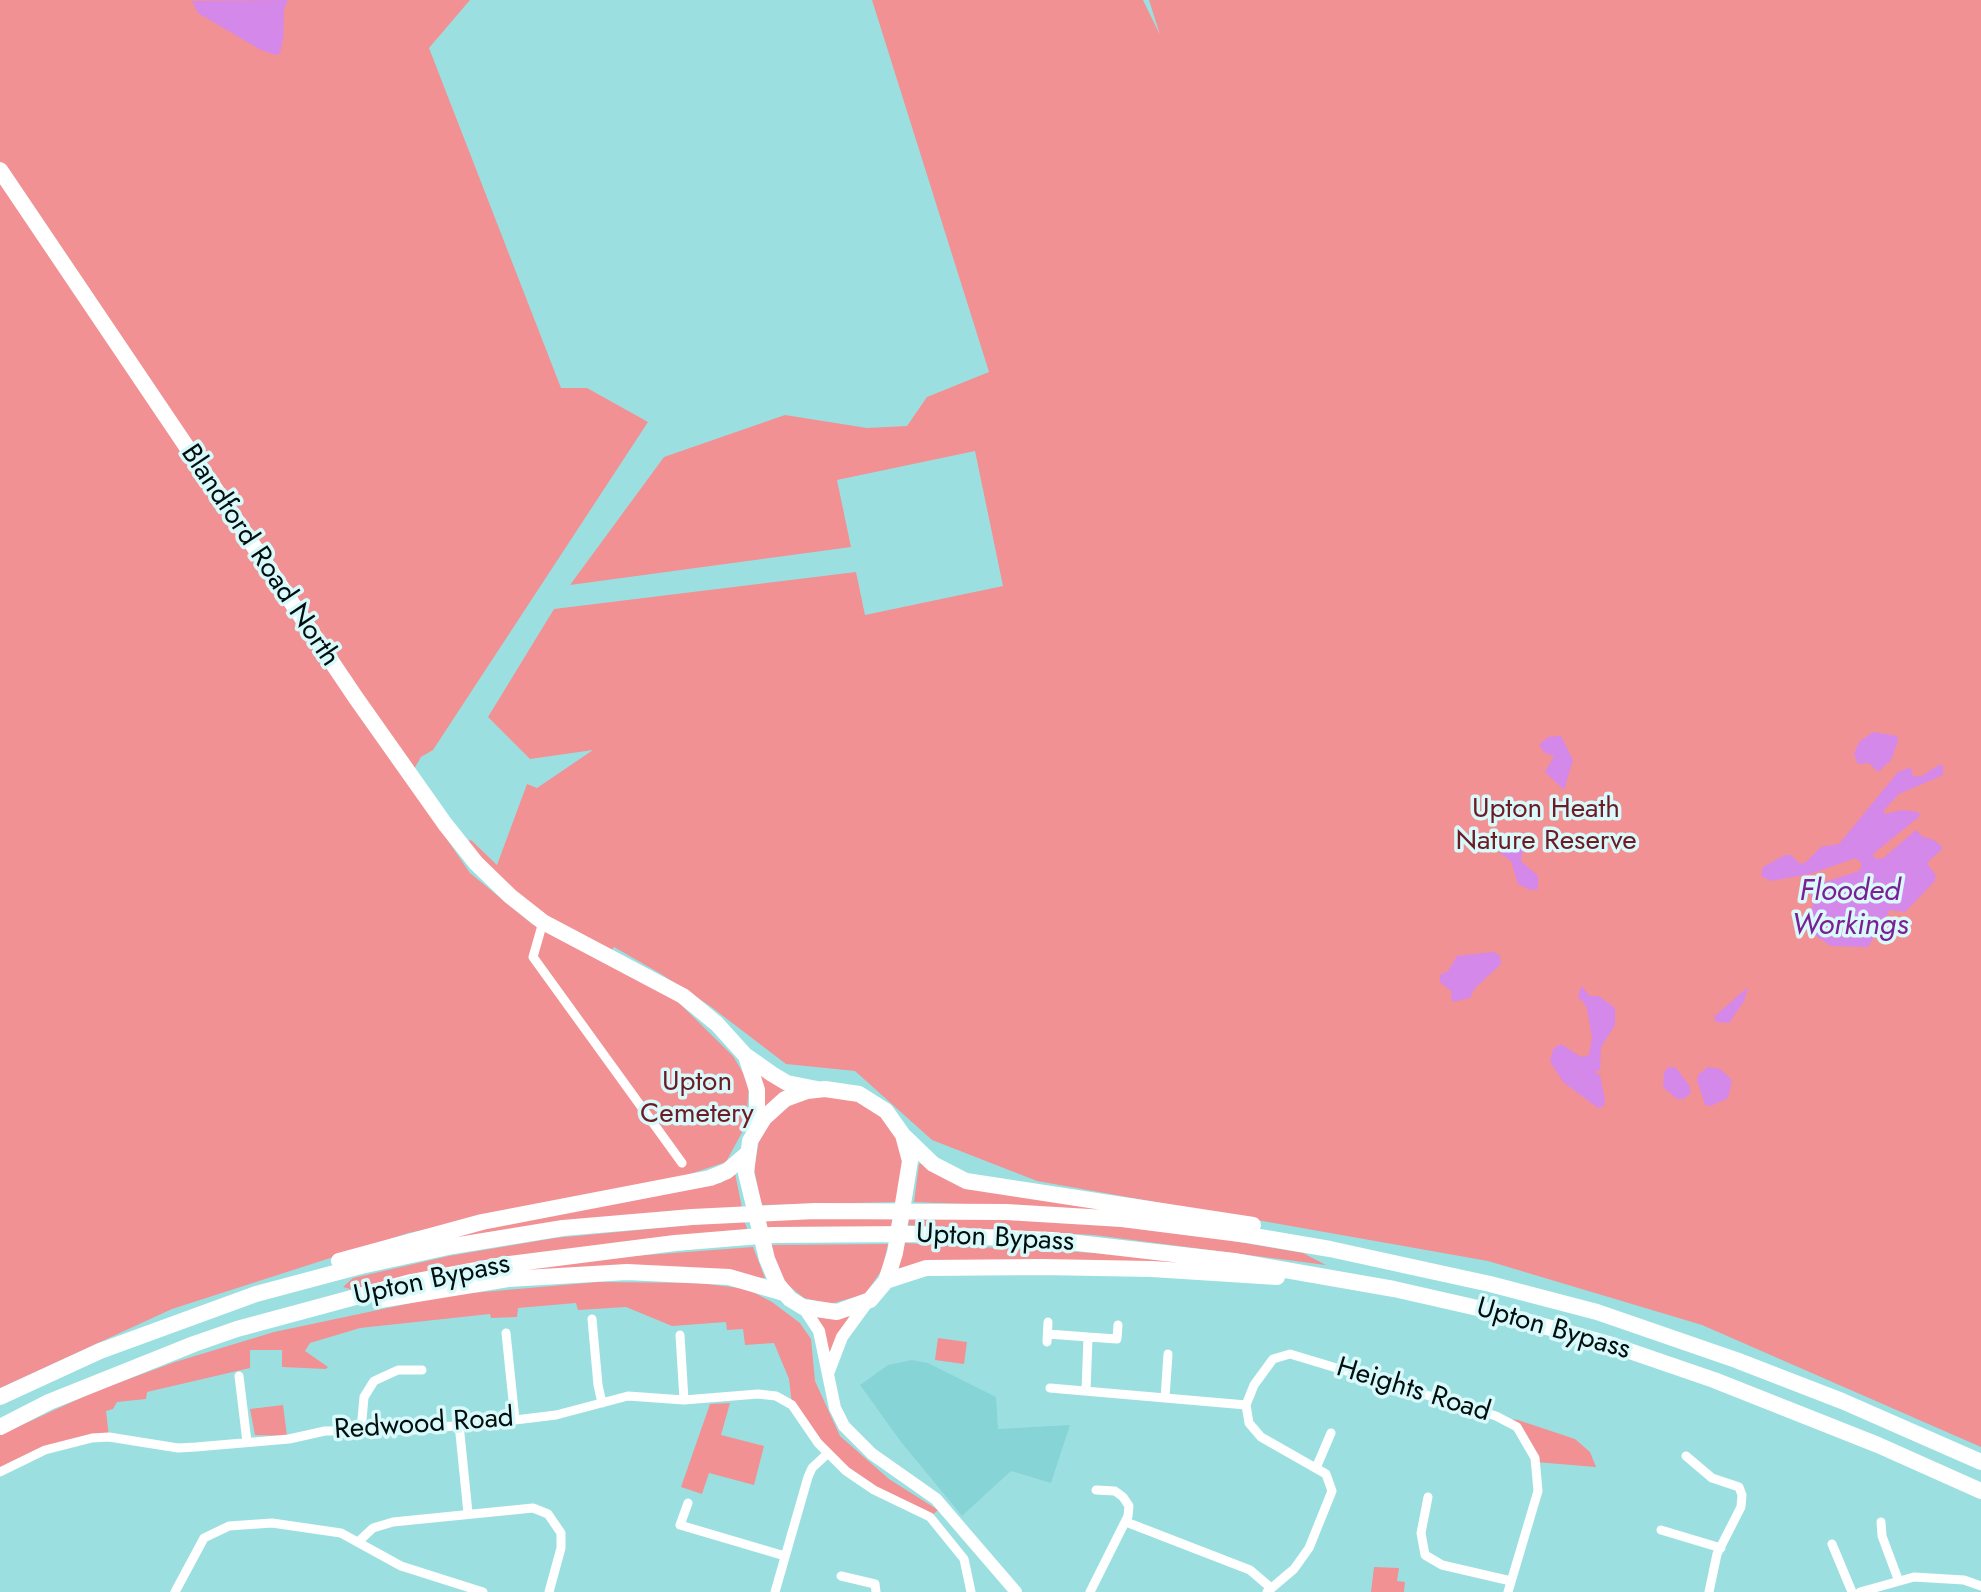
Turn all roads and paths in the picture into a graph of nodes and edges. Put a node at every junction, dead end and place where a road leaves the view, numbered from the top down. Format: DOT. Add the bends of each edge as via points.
graph roads {
  1 [pos="0,170"];
  2 [pos="543,922"];
  3 [pos="745,1055"];
  4 [pos="817,1089"];
  5 [pos="757,1125"];
  6 [pos="904,1135"];
  7 [pos="748,1153"];
  8 [pos="682,1163"];
  9 [pos="1426,1269"];
  10 [pos="886,1281"];
  11 [pos="1394,1289"];
  12 [pos="783,1293"];
  13 [pos="256,1294"];
  14 [pos="870,1300"];
  15 [pos="803,1307"];
  16 [pos="592,1319"];
  17 [pos="1048,1322"];
  18 [pos="1118,1325"];
  19 [pos="237,1329"];
  20 [pos="506,1333"];
  21 [pos="680,1335"];
  22 [pos="1088,1336"];
  23 [pos="1168,1354"];
  24 [pos="422,1370"];
  25 [pos="830,1371"];
  26 [pos="239,1376"];
  27 [pos="1051,1388"];
  28 [pos="1086,1391"];
  29 [pos="0,1397"];
  30 [pos="1165,1398"];
  31 [pos="684,1400"];
  32 [pos="603,1403"];
  33 [pos="1246,1405"];
  34 [pos="515,1420"];
  35 [pos="459,1424"];
  36 [pos="0,1427"];
  37 [pos="361,1431"];
  38 [pos="1331,1433"];
  39 [pos="247,1442"];
  40 [pos="827,1454"];
  41 [pos="1686,1456"];
  42 [pos="1981,1462"];
  43 [pos="1316,1468"];
  44 [pos="0,1472"];
  45 [pos="1096,1490"];
  46 [pos="1981,1492"];
  47 [pos="1428,1497"];
  48 [pos="688,1503"];
  49 [pos="468,1513"];
  50 [pos="1126,1522"];
  51 [pos="1881,1522"];
  52 [pos="1661,1530"];
  53 [pos="358,1542"];
  54 [pos="1832,1544"];
  55 [pos="1719,1551"];
  56 [pos="785,1556"];
  57 [pos="841,1576"];
  58 [pos="1898,1579"];
  59 [pos="1957,1579"];
  60 [pos="1511,1581"];
  61 [pos="1981,1586"];
  62 [pos="1269,1590"];
  63 [pos="175,1592"];
  64 [pos="483,1592"];
  65 [pos="549,1592"];
  66 [pos="775,1592"];
  67 [pos="876,1592"];
  68 [pos="971,1592"];
  69 [pos="1016,1592"];
  70 [pos="1090,1592"];
  71 [pos="1508,1592"];
  72 [pos="1709,1592"];
  73 [pos="1852,1592"];
  74 [pos="1860,1592"];
  75 [pos="1955,1592"];
  1 -- 2 [label="highway, Blandford Road North" via="444,824 494,882"];
  2 -- 3 [label="highway, Blandford Road North" via="663,983 716,1024"];
  2 -- 8 [label="street" via="533,957"];
  3 -- 4 [label="highway, Blandford Road North" via="787,1083"];
  3 -- 5 [label="highway, Blandford Road North" via="757,1090"];
  4 -- 5 [label="highway" via="785,1099"];
  4 -- 6 [label="highway" via="869,1098 892,1117"];
  5 -- 7 [label="highway"];
  6 -- 9 [label="highway" via="933,1164 965,1181 1292,1233 1354,1246"];
  6 -- 10 [label="highway" via="910,1161 908,1192"];
  7 -- 12 [label="highway" via="750,1193 773,1278"];
  7 -- 13 [label="highway" via="710,1178 435,1234 341,1260"];
  9 -- 13 [label="highway, Upton Bypass" via="1248,1235 1122,1219 994,1212 815,1212 643,1221 527,1234 361,1266"];
  9 -- 42 [label="highway, Upton Bypass" via="1597,1312 1697,1346 1842,1401"];
  10 -- 11 [label="highway" via="926,1269 1093,1267"];
  10 -- 14 [label="highway"];
  11 -- 19 [label="highway, Upton Bypass" via="1234,1261 1052,1240 879,1233 772,1235 502,1265 353,1296"];
  11 -- 46 [label="highway, Upton Bypass" via="1661,1361 1793,1410"];
  12 -- 15 [label="highway"];
  12 -- 19 [label="highway" via="706,1274 553,1275 429,1291"];
  13 -- 29 [label="highway, Upton Bypass" via="135,1337"];
  14 -- 15 [label="highway" via="844,1311"];
  14 -- 25 [label="main road" via="842,1336"];
  15 -- 25 [label="main road" via="819,1331"];
  16 -- 32 [label="street"];
  17 -- 22 [label="street" via="1047,1338"];
  18 -- 22 [label="street" via="1117,1339"];
  19 -- 36 [label="highway, Upton Bypass" via="120,1372"];
  20 -- 34 [label="street"];
  21 -- 31 [label="street"];
  22 -- 28 [label="street"];
  23 -- 30 [label="street"];
  24 -- 37 [label="street" via="398,1370 374,1381 364,1398"];
  25 -- 69 [label="main road" via="835,1408 850,1434 936,1499"];
  26 -- 39 [label="street"];
  27 -- 28 [label="street"];
  28 -- 30 [label="street"];
  30 -- 33 [label="street"];
  31 -- 32 [label="street, Redwood Road" via="643,1395"];
  31 -- 40 [label="street, Redwood Road" via="776,1396 792,1405"];
  32 -- 34 [label="street, Redwood Road"];
  33 -- 43 [label="street" via="1249,1423 1257,1434"];
  33 -- 60 [label="street, Heights Road" via="1267,1365 1290,1354 1496,1416 1517,1427 1535,1458 1538,1492"];
  34 -- 35 [label="street, Redwood Road"];
  35 -- 37 [label="street, Redwood Road"];
  35 -- 49 [label="street"];
  37 -- 39 [label="street, Redwood Road"];
  38 -- 43 [label="street"];
  39 -- 44 [label="street, Redwood Road" via="177,1448 92,1438 45,1450"];
  40 -- 56 [label="street" via="808,1477"];
  40 -- 68 [label="street, Redwood Road" via="874,1490 930,1517 964,1559"];
  41 -- 55 [label="street" via="1712,1478 1739,1487 1742,1495 1741,1507"];
  43 -- 62 [label="street" via="1330,1480 1330,1497 1309,1548 1294,1569"];
  45 -- 50 [label="street" via="1115,1491 1123,1497 1129,1506"];
  47 -- 60 [label="street" via="1421,1533 1425,1555 1442,1565"];
  48 -- 56 [label="street" via="680,1525"];
  49 -- 53 [label="street" via="383,1525"];
  49 -- 65 [label="street" via="533,1508 548,1514 562,1538"];
  50 -- 62 [label="street" via="1250,1570"];
  50 -- 70 [label="street"];
  51 -- 58 [label="street"];
  52 -- 55 [label="street"];
  53 -- 63 [label="street" via="326,1529 272,1523 229,1526 204,1538"];
  53 -- 64 [label="street" via="401,1566"];
  54 -- 73 [label="street"];
  55 -- 72 [label="street"];
  56 -- 66 [label="street"];
  57 -- 67 [label="street" via="875,1584"];
  58 -- 59 [label="street"];
  58 -- 74 [label="street"];
  59 -- 61 [label="street"];
  59 -- 75 [label="street"];
  60 -- 71 [label="street, Heights Road"];
}
